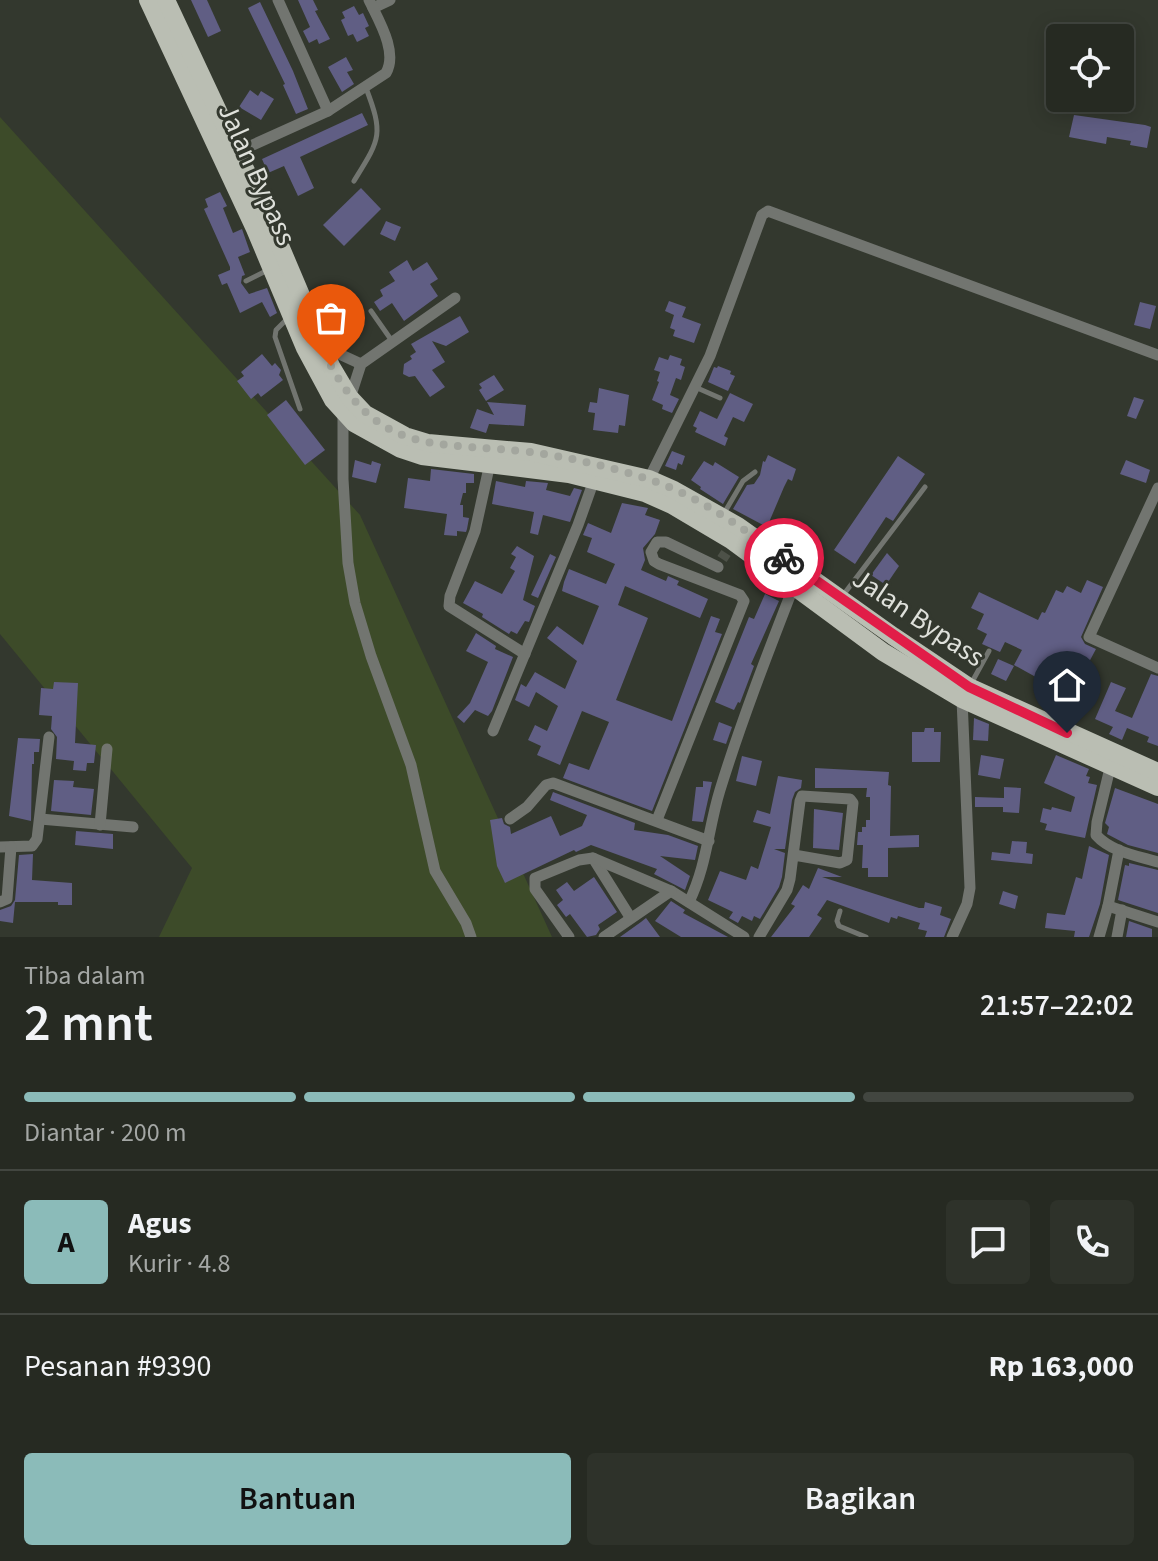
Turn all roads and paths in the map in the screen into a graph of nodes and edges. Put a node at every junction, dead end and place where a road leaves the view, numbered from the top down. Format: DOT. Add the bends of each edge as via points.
graph roads {
  1 [pos="148,0"];
  2 [pos="166,0"];
  3 [pos="278,0"];
  4 [pos="390,0"];
  5 [pos="371,4"];
  6 [pos="365,87"];
  7 [pos="328,111"];
  8 [pos="241,150"];
  9 [pos="354,181"];
  10 [pos="263,225"];
  11 [pos="271,269"];
  12 [pos="246,281"];
  13 [pos="455,298"];
  14 [pos="371,311"];
  15 [pos="291,316"];
  16 [pos="393,342"];
  17 [pos="322,346"];
  18 [pos="1158,355"];
  19 [pos="361,364"];
  20 [pos="695,387"];
  21 [pos="720,398"];
  22 [pos="346,405"];
  23 [pos="300,409"];
  24 [pos="490,463"];
  25 [pos="755,472"];
  26 [pos="649,479"];
  27 [pos="594,480"];
  28 [pos="925,487"];
  29 [pos="1158,488"];
  30 [pos="726,543"];
  31 [pos="711,583"];
  32 [pos="793,588"];
  33 [pos="841,598"];
  34 [pos="989,651"];
  35 [pos="525,654"];
  36 [pos="1158,668"];
  37 [pos="966,693"];
  38 [pos="493,731"];
  39 [pos="49,737"];
  40 [pos="107,749"];
  41 [pos="1110,768"];
  42 [pos="1157,781"];
  43 [pos="40,819"];
  44 [pos="510,819"];
  45 [pos="657,820"];
  46 [pos="100,825"];
  47 [pos="133,827"];
  48 [pos="709,841"];
  49 [pos="5,847"];
  50 [pos="1119,850"];
  51 [pos="794,855"];
  52 [pos="593,858"];
  53 [pos="1158,862"];
  54 [pos="671,891"];
  55 [pos="0,902"];
  56 [pos="689,902"];
  57 [pos="1108,906"];
  58 [pos="1122,910"];
  59 [pos="840,911"];
  60 [pos="630,917"];
  61 [pos="1158,922"];
  62 [pos="471,937"];
  63 [pos="569,937"];
  64 [pos="604,937"];
  65 [pos="744,937"];
  66 [pos="759,937"];
  67 [pos="866,937"];
  68 [pos="952,937"];
  69 [pos="1099,937"];
  70 [pos="1117,937"];
  1 -- 10 [label="highway, Jalan Bypass"];
  2 -- 8 [label="highway, Jalan Bypass"];
  3 -- 7 [label="street"];
  4 -- 5 [label="street"];
  5 -- 6 [label="street" via="391,65"];
  6 -- 7 [label="street"];
  6 -- 9 [label="lane" via="379,127 377,143"];
  7 -- 8 [label="street"];
  8 -- 10 [label="highway, Jalan Bypass"];
  10 -- 11 [label="highway, Jalan Bypass"];
  10 -- 17 [label="highway, Jalan Bypass"];
  11 -- 12 [label="lane"];
  11 -- 15 [label="highway, Jalan Bypass"];
  13 -- 16 [label="street"];
  14 -- 16 [label="lane"];
  15 -- 22 [label="highway, Jalan Bypass" via="321,380"];
  15 -- 23 [label="lane" via="275,337"];
  16 -- 19 [label="street"];
  17 -- 19 [label="street"];
  17 -- 22 [label="highway, Jalan Bypass"];
  18 -- 20 [label="street" via="768,211 762,215"];
  19 -- 22 [label="street"];
  20 -- 21 [label="lane"];
  20 -- 26 [label="street"];
  22 -- 24 [label="highway, Jalan Bypass" via="367,431 401,449"];
  22 -- 26 [label="highway, Jalan Bypass" via="428,443 531,452"];
  22 -- 62 [label="street" via="343,479 355,603 411,765 435,871"];
  24 -- 27 [label="highway, Jalan Bypass"];
  24 -- 35 [label="street" via="475,531 449,606"];
  25 -- 30 [label="lane" via="743,481"];
  26 -- 30 [label="highway, Jalan Bypass"];
  27 -- 30 [label="highway, Jalan Bypass" via="672,505"];
  27 -- 35 [label="street"];
  28 -- 33 [label="lane"];
  29 -- 36 [label="street" via="1089,637"];
  30 -- 31 [label="street"];
  30 -- 31 [label="street" via="657,542 651,552 659,564"];
  30 -- 32 [label="highway, Jalan Bypass"];
  30 -- 33 [label="highway, Jalan Bypass"];
  31 -- 45 [label="street" via="740,595 744,605"];
  32 -- 37 [label="highway, Jalan Bypass" via="883,652"];
  32 -- 48 [label="street" via="721,789"];
  33 -- 37 [label="highway, Jalan Bypass"];
  34 -- 37 [label="lane"];
  35 -- 38 [label="street"];
  37 -- 41 [label="highway, Jalan Bypass"];
  37 -- 42 [label="highway, Jalan Bypass"];
  37 -- 68 [label="street" via="970,888"];
  39 -- 43 [label="street"];
  40 -- 46 [label="street"];
  41 -- 42 [label="highway, Jalan Bypass"];
  41 -- 50 [label="street" via="1096,835"];
  43 -- 46 [label="street"];
  43 -- 49 [label="street" via="32,846"];
  44 -- 45 [label="street" via="549,783"];
  45 -- 48 [label="street"];
  46 -- 47 [label="street"];
  48 -- 56 [label="street"];
  49 -- 55 [label="street" via="7,899"];
  50 -- 53 [label="street"];
  50 -- 57 [label="street"];
  51 -- 51 [label="street" via="802,796 850,799 847,860"];
  51 -- 66 [label="street" via="787,890"];
  52 -- 54 [label="street"];
  52 -- 60 [label="street"];
  52 -- 63 [label="street" via="533,882"];
  54 -- 56 [label="street"];
  54 -- 60 [label="street"];
  56 -- 65 [label="street"];
  57 -- 58 [label="street"];
  57 -- 69 [label="street"];
  58 -- 61 [label="street"];
  58 -- 70 [label="street"];
  59 -- 67 [label="lane" via="839,926"];
  60 -- 64 [label="street"];
}
